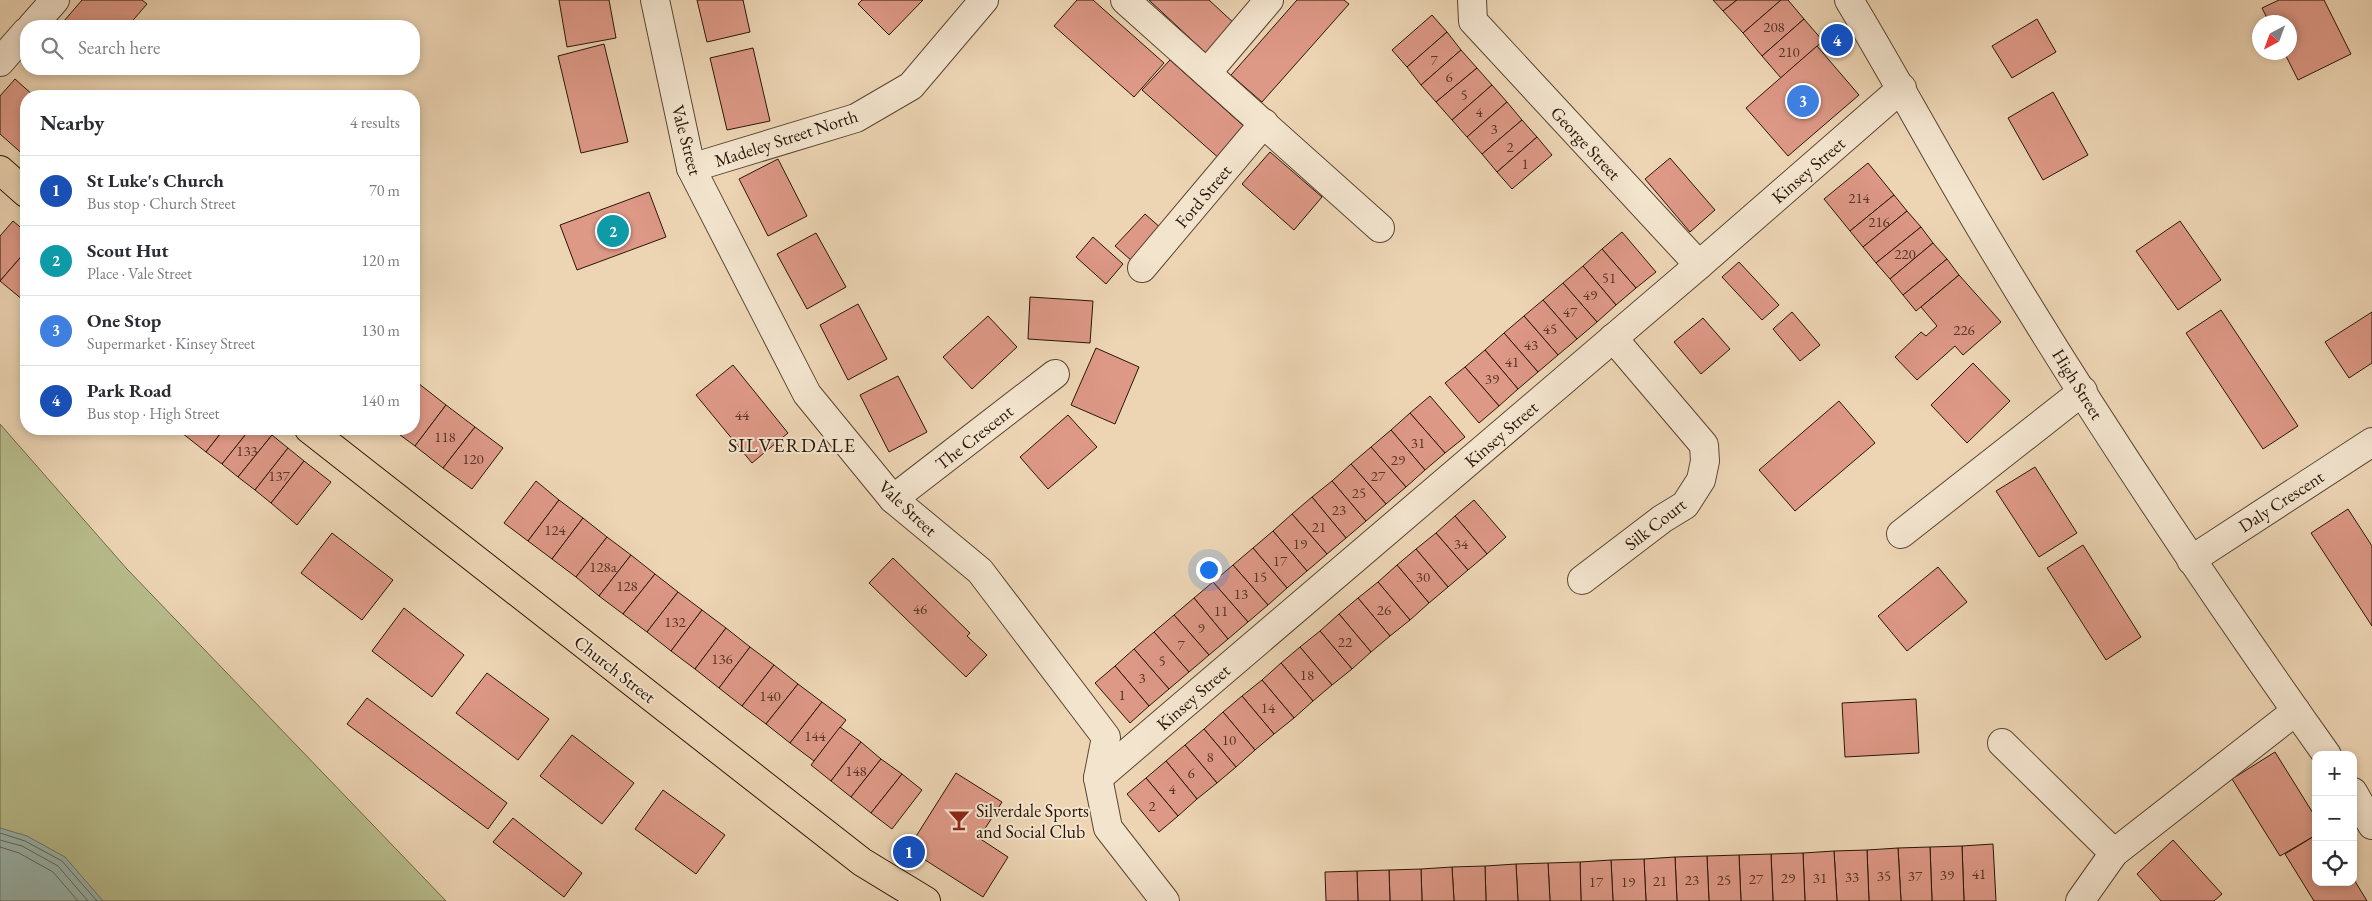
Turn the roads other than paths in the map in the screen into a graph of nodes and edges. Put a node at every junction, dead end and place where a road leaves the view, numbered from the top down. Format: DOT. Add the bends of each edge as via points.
graph roads {
  1 [pos="55,0"];
  2 [pos="654,0"];
  3 [pos="984,0"];
  4 [pos="1124,0"];
  5 [pos="1269,0"];
  6 [pos="1849,0"];
  7 [pos="1473,11"];
  8 [pos="37,20"];
  9 [pos="20,39"];
  10 [pos="0,62"];
  11 [pos="1207,73"];
  12 [pos="1902,88"];
  13 [pos="1264,123"];
  14 [pos="691,168"];
  15 [pos="0,170"];
  16 [pos="20,188"];
  17 [pos="1380,228"];
  18 [pos="1699,265"];
  19 [pos="1142,268"];
  20 [pos="1613,338"];
  21 [pos="1055,374"];
  22 [pos="2083,391"];
  23 [pos="317,435"];
  24 [pos="2372,442"];
  25 [pos="893,499"];
  26 [pos="1900,534"];
  27 [pos="2190,560"];
  28 [pos="1582,580"];
  29 [pos="2296,711"];
  30 [pos="2002,743"];
  31 [pos="2324,751"];
  32 [pos="1098,778"];
  33 [pos="2355,796"];
  34 [pos="2372,825"];
  35 [pos="2114,853"];
  36 [pos="926,901"];
  37 [pos="1165,901"];
  38 [pos="2080,901"];
  1 -- 8 [label="street"];
  2 -- 14 [label="street, Vale Street"];
  3 -- 14 [label="street, Madeley Street North" via="911,86 856,118"];
  4 -- 11 [label="street"];
  5 -- 11 [label="street"];
  6 -- 12 [label="street, High Street"];
  7 -- 18 [label="street, George Street"];
  9 -- 10 [label="street"];
  11 -- 13 [label="street"];
  12 -- 18 [label="street, Kinsey Street"];
  12 -- 22 [label="street, High Street" via="1986,237"];
  13 -- 17 [label="street"];
  13 -- 19 [label="street, Ford Street"];
  14 -- 25 [label="street, Vale Street" via="807,394"];
  15 -- 16 [label="main road"];
  18 -- 20 [label="street, Kinsey Street"];
  20 -- 28 [label="street, Silk Court" via="1704,445 1705,461 1701,480 1685,505"];
  20 -- 32 [label="street, Kinsey Street"];
  21 -- 25 [label="street, The Crescent"];
  22 -- 26 [label="street"];
  22 -- 27 [label="street, High Street"];
  23 -- 36 [label="main road, Church Street" via="862,862"];
  24 -- 27 [label="street, Daly Crescent"];
  25 -- 32 [label="street, Vale Street" via="980,571 1106,737"];
  27 -- 29 [label="street, High Street"];
  29 -- 31 [label="street, High Street"];
  29 -- 35 [label="street"];
  30 -- 35 [label="street"];
  32 -- 37 [label="street, Vale Street" via="1108,828"];
  33 -- 34 [label="street"];
  35 -- 38 [label="street"];
}
